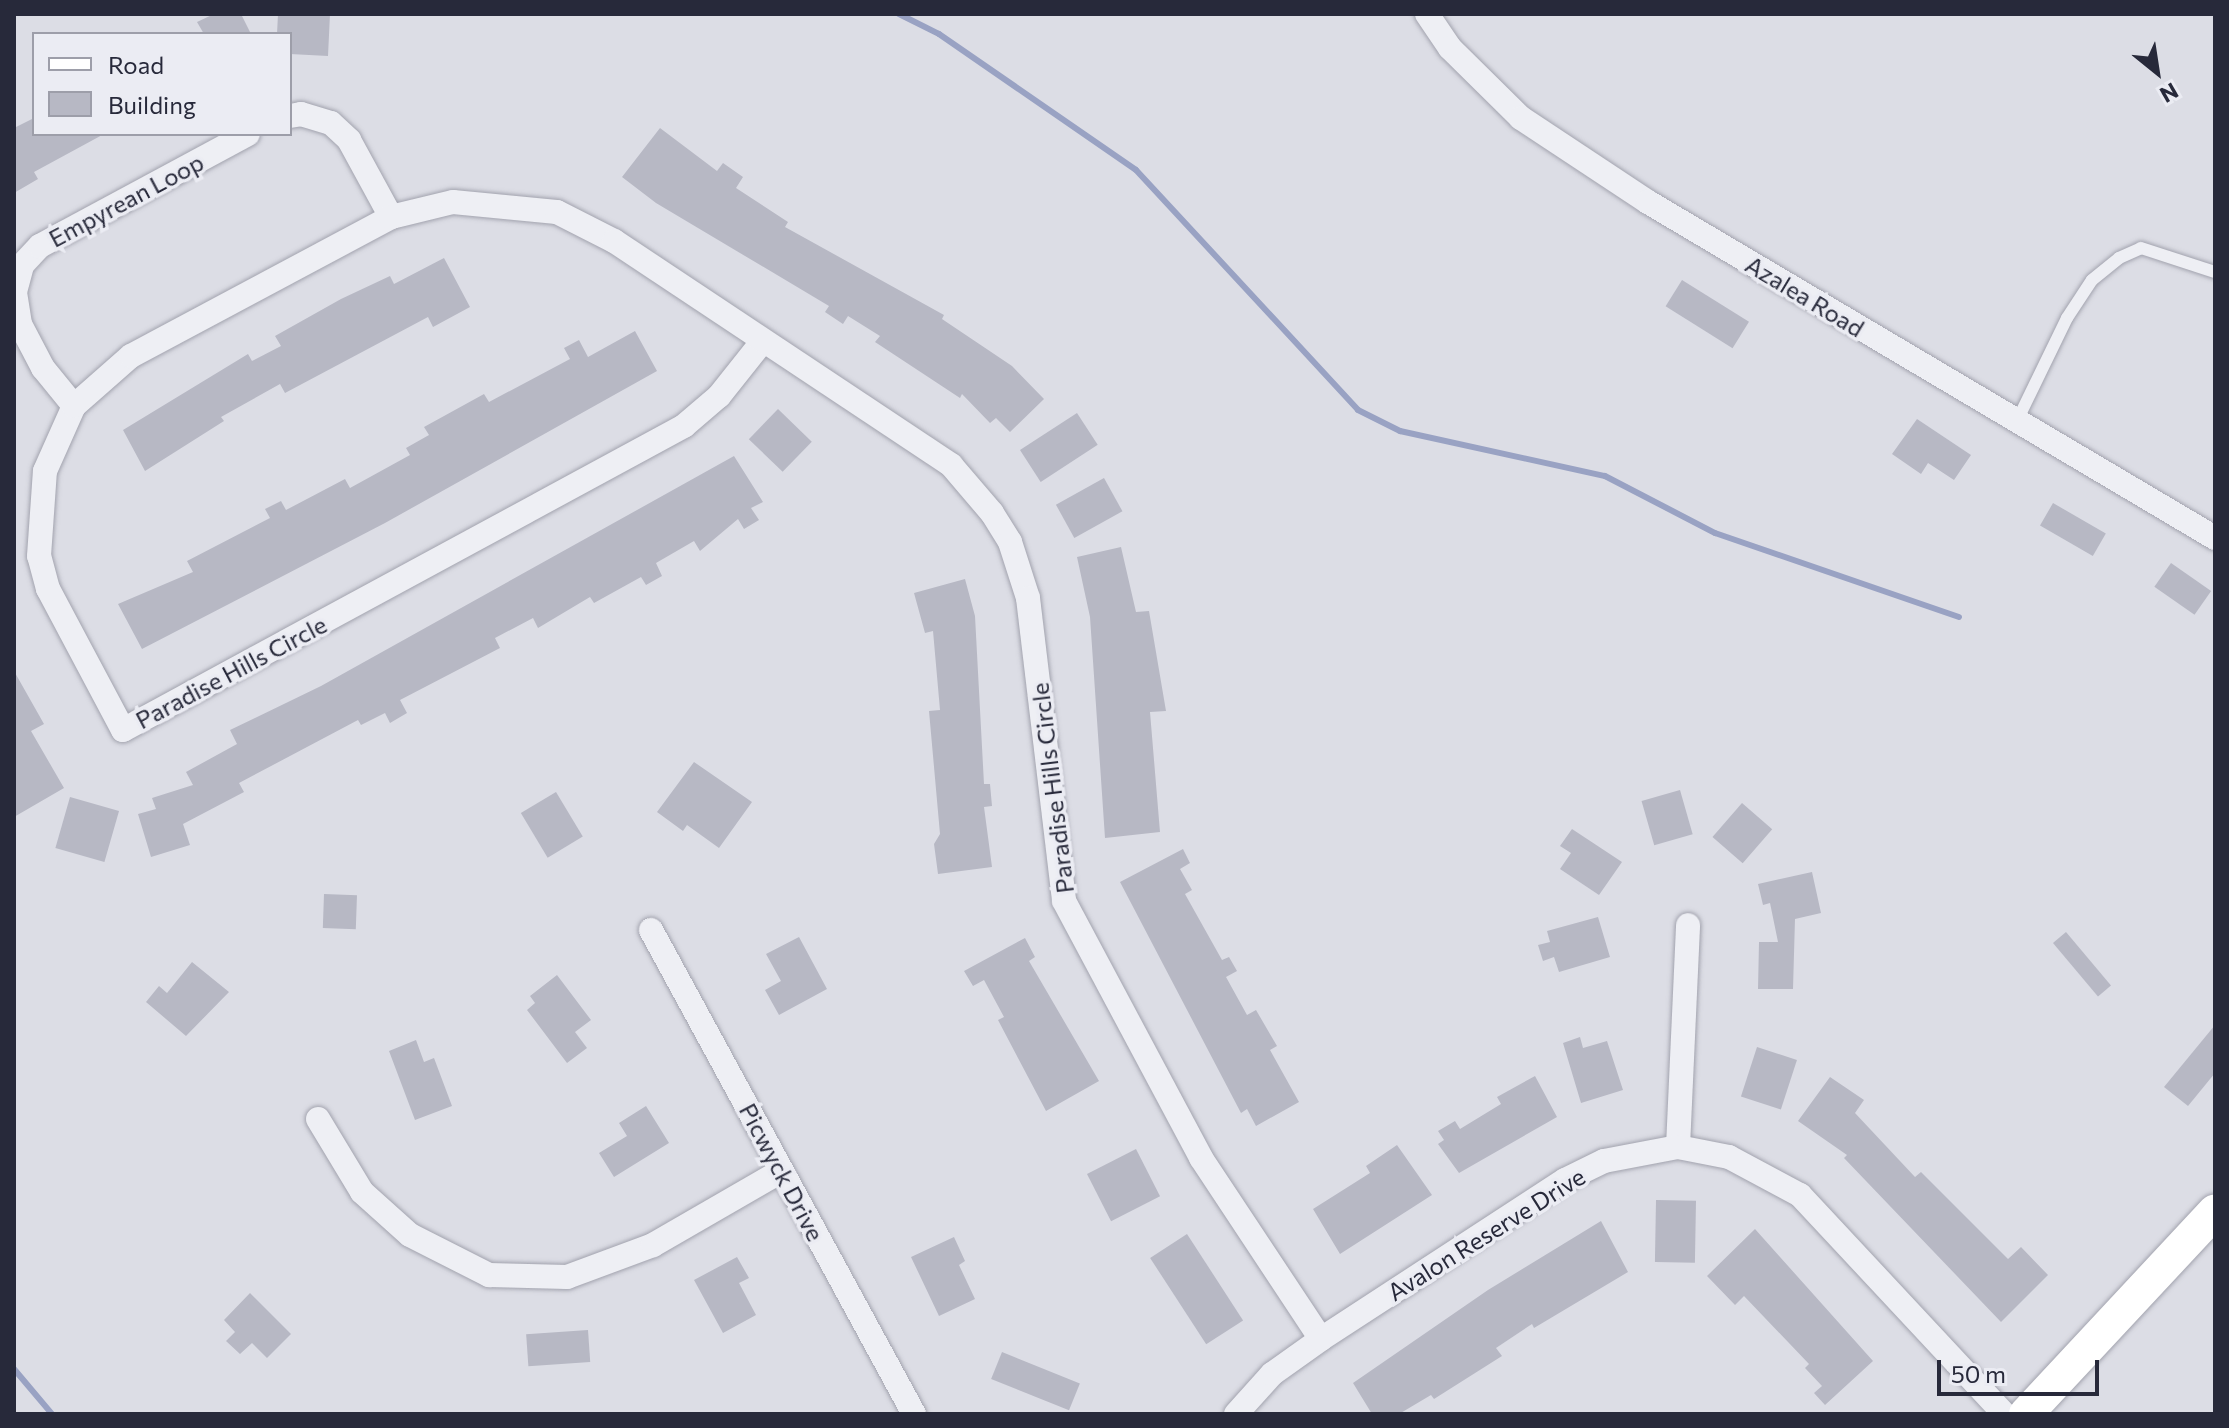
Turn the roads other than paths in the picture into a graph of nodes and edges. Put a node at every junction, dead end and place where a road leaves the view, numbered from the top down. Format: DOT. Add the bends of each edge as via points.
graph roads {
  1 [pos="1427,14"];
  2 [pos="292,116"];
  3 [pos="244,136"];
  4 [pos="391,217"];
  5 [pos="2215,272"];
  6 [pos="762,342"];
  7 [pos="74,406"];
  8 [pos="2016,423"];
  9 [pos="2215,538"];
  10 [pos="1688,925"];
  11 [pos="651,930"];
  12 [pos="318,1119"];
  13 [pos="1678,1147"];
  14 [pos="781,1171"];
  15 [pos="2215,1211"];
  16 [pos="1321,1339"];
  17 [pos="914,1414"];
  18 [pos="1236,1414"];
  19 [pos="2004,1414"];
  20 [pos="2026,1414"];
  1 -- 8 [label="street, Azalea Road" via="1450,48 1521,118 1648,202"];
  2 -- 4 [label="street" via="331,123 349,140"];
  3 -- 7 [label="street, Empyrean Loop" via="40,246 22,265 15,292 20,324 43,368"];
  4 -- 6 [label="street, Paradise Hills Circle" via="453,202 557,212 614,241"];
  4 -- 7 [label="street, Paradise Hills Circle" via="131,356"];
  5 -- 8 [label="lane" via="2141,248 2092,280"];
  6 -- 7 [label="street, Paradise Hills Circle" via="719,396 684,426 123,730 48,589 39,556 45,471"];
  6 -- 16 [label="street, Paradise Hills Circle" via="951,465 1010,542 1034,634 1064,901 1201,1158"];
  8 -- 9 [label="street, Azalea Road"];
  10 -- 13 [label="street"];
  11 -- 14 [label="street, Picwyck Drive"];
  12 -- 14 [label="street" via="362,1192 410,1235 489,1275 567,1277 653,1245"];
  13 -- 16 [label="street, Avalon Reserve Drive" via="1604,1161 1565,1180"];
  13 -- 19 [label="street, Avalon Reserve Drive" via="1729,1157 1800,1195"];
  14 -- 17 [label="street, Picwyck Drive"];
  15 -- 20 [label="main road"];
  16 -- 18 [label="street, Avalon Reserve Drive" via="1272,1374"];
}
